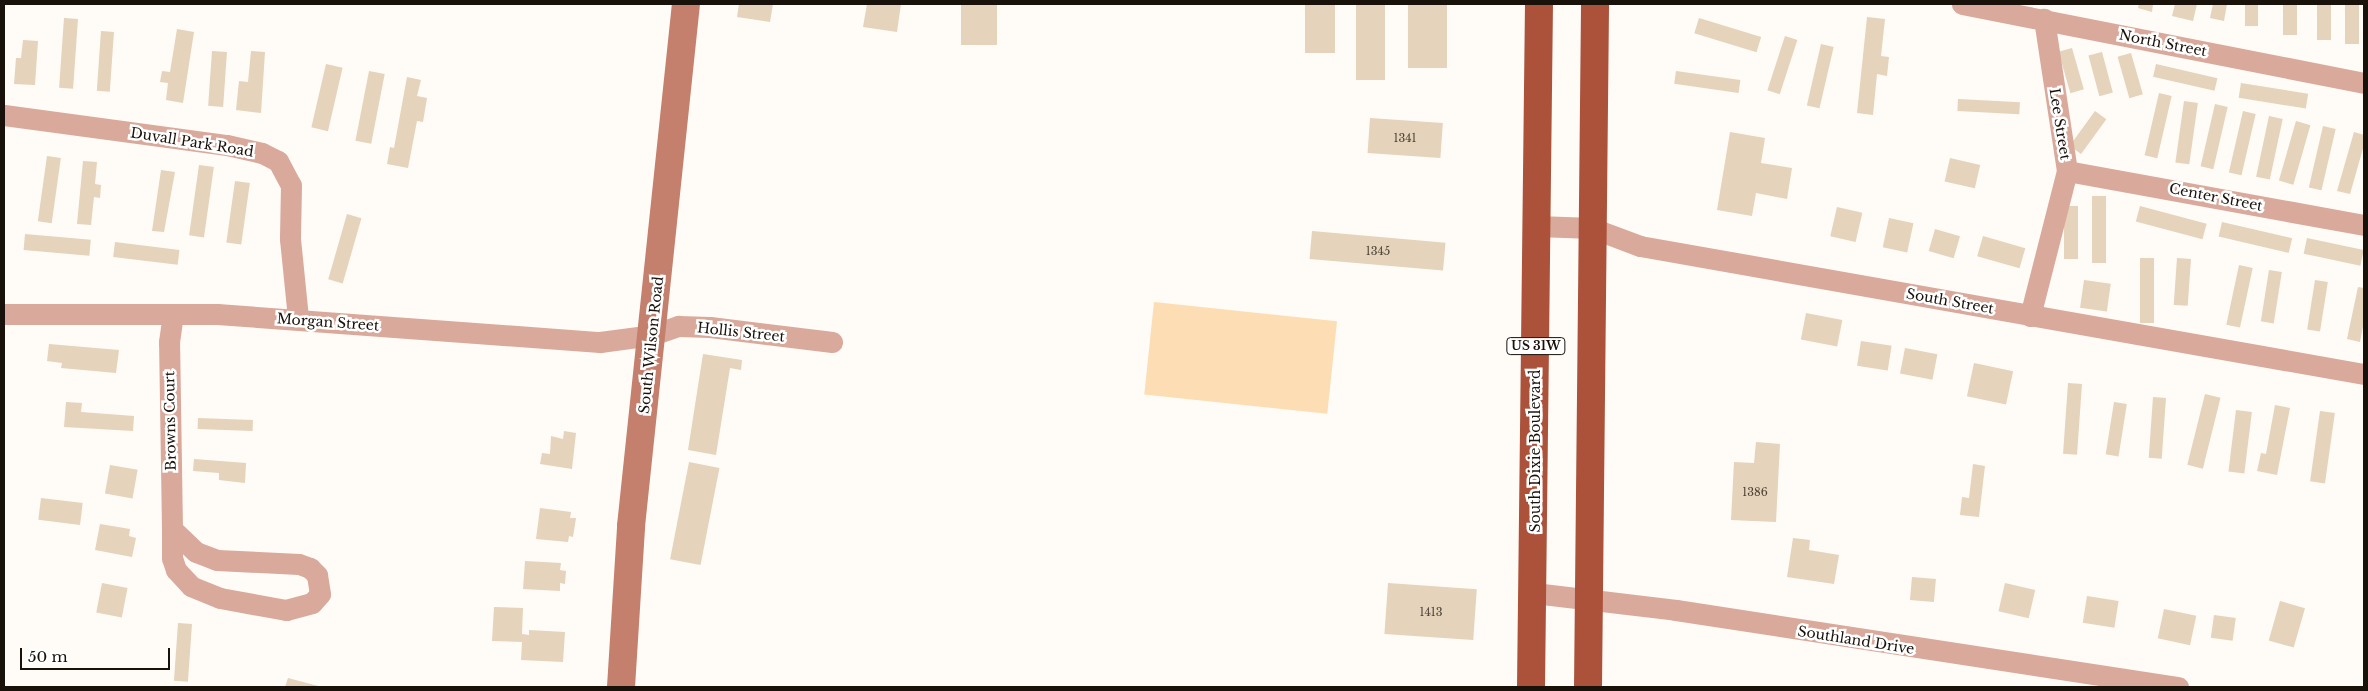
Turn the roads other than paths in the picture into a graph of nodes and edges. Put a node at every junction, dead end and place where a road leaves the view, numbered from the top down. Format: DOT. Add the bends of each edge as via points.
graph roads {
  1 [pos="686,4"];
  2 [pos="1539,4"];
  3 [pos="1595,4"];
  4 [pos="1962,4"];
  5 [pos="2044,19"];
  6 [pos="2364,83"];
  7 [pos="4,115"];
  8 [pos="2067,171"];
  9 [pos="1538,226"];
  10 [pos="2364,226"];
  11 [pos="1592,228"];
  12 [pos="4,314"];
  13 [pos="173,314"];
  14 [pos="2030,316"];
  15 [pos="298,318"];
  16 [pos="652,335"];
  17 [pos="832,342"];
  18 [pos="2364,374"];
  19 [pos="172,529"];
  20 [pos="1534,593"];
  21 [pos="1588,600"];
  22 [pos="621,687"];
  23 [pos="1531,687"];
  24 [pos="1588,687"];
  25 [pos="2178,687"];
  1 -- 16 [label="main road, South Wilson Road"];
  2 -- 9 [label="highway, South Dixie Boulevard / US 31W"];
  3 -- 11 [label="highway"];
  4 -- 5 [label="street, North Street"];
  5 -- 6 [label="street, North Street"];
  5 -- 8 [label="street, Lee Street"];
  7 -- 15 [label="street, Duvall Park Road" via="227,144 262,153 278,161 291,185 290,239"];
  8 -- 10 [label="street, Center Street"];
  8 -- 14 [label="street, Lee Street"];
  9 -- 11 [label="street, South Street"];
  9 -- 20 [label="highway, South Dixie Boulevard / US 31W"];
  11 -- 14 [label="street, South Street" via="1640,246"];
  11 -- 21 [label="highway"];
  12 -- 13 [label="street, Morgan Street"];
  13 -- 15 [label="street, Morgan Street"];
  13 -- 19 [label="street, Browns Court" via="169,342"];
  14 -- 18 [label="street, South Street"];
  15 -- 16 [label="street, Morgan Street" via="600,342"];
  16 -- 17 [label="street, Hollis Street" via="678,326 710,327"];
  16 -- 22 [label="main road, South Wilson Road" via="631,526"];
  19 -- 19 [label="street, Browns Court" via="172,558 176,570 191,586 220,598 286,610 300,609 320,594 317,575 310,568 218,560 196,552"];
  20 -- 21 [label="street, Southland Drive"];
  20 -- 23 [label="highway, South Dixie Boulevard / US 31W"];
  21 -- 24 [label="highway"];
  21 -- 25 [label="street, Southland Drive" via="1676,610"];
}
